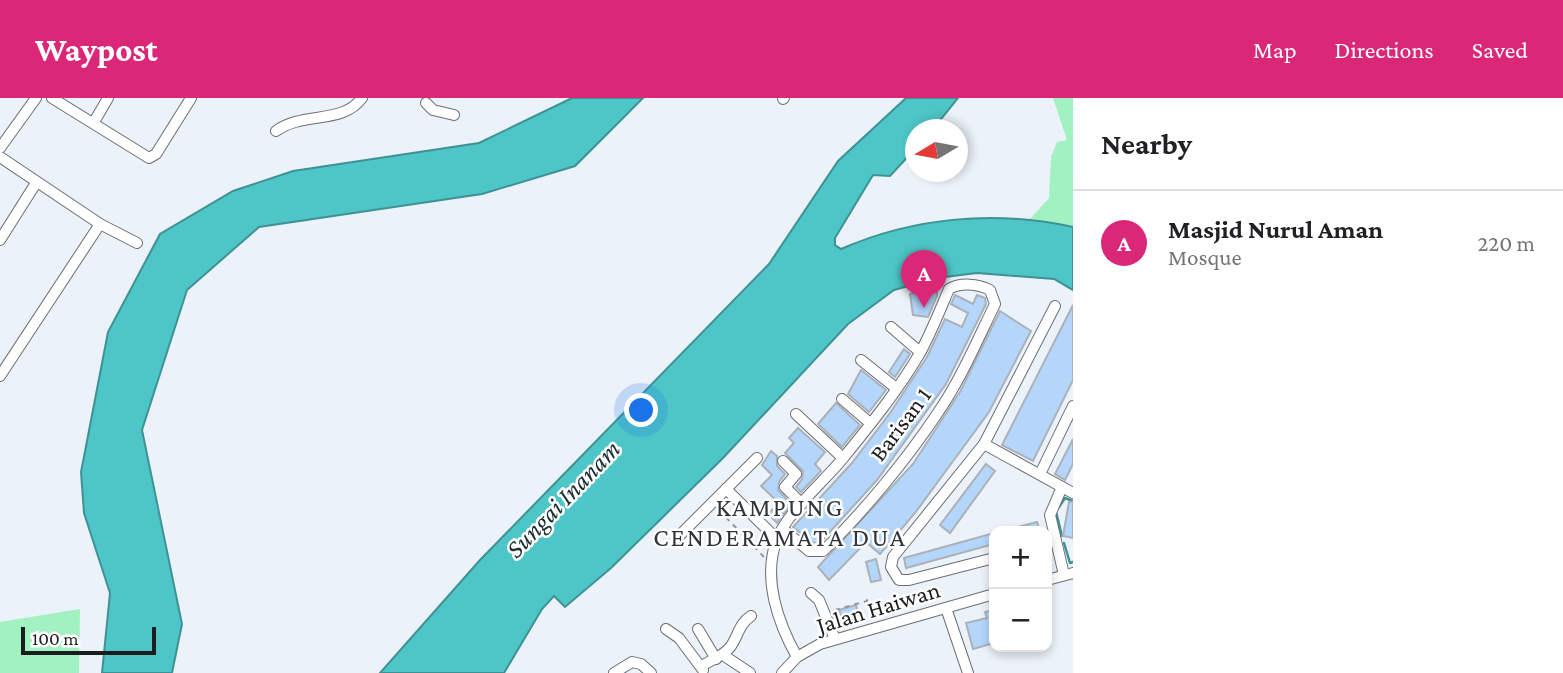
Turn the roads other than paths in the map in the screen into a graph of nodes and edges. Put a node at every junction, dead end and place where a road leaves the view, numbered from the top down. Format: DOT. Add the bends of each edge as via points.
graph roads {
  1 [pos="36,98"];
  2 [pos="52,98"];
  3 [pos="108,98"];
  4 [pos="191,98"];
  5 [pos="362,98"];
  6 [pos="425,104"];
  7 [pos="454,115"];
  8 [pos="93,122"];
  9 [pos="276,131"];
  10 [pos="0,148"];
  11 [pos="0,157"];
  12 [pos="36,183"];
  13 [pos="100,224"];
  14 [pos="0,240"];
  15 [pos="137,243"];
  16 [pos="1055,306"];
  17 [pos="891,327"];
  18 [pos="920,352"];
  19 [pos="861,360"];
  20 [pos="0,376"];
  21 [pos="896,388"];
  22 [pos="842,399"];
  23 [pos="1073,406"];
  24 [pos="796,414"];
  25 [pos="870,423"];
  26 [pos="984,444"];
  27 [pos="757,458"];
  28 [pos="843,458"];
  29 [pos="783,461"];
  30 [pos="1040,474"];
  31 [pos="1062,487"];
  32 [pos="726,489"];
  33 [pos="1073,493"];
  34 [pos="802,504"];
  35 [pos="1050,526"];
  36 [pos="783,529"];
  37 [pos="677,538"];
  38 [pos="777,539"];
  39 [pos="1052,544"];
  40 [pos="989,559"];
  41 [pos="1068,574"];
  42 [pos="811,593"];
  43 [pos="989,595"];
  44 [pos="946,608"];
  45 [pos="751,616"];
  46 [pos="666,629"];
  47 [pos="698,629"];
  48 [pos="835,639"];
  49 [pos="719,657"];
  50 [pos="797,657"];
  51 [pos="702,670"];
  52 [pos="614,673"];
  53 [pos="651,673"];
  54 [pos="750,673"];
  55 [pos="782,673"];
  56 [pos="968,673"];
  1 -- 10 [label="street"];
  2 -- 8 [label="street"];
  3 -- 8 [label="street"];
  4 -- 8 [label="street" via="153,157 145,157"];
  5 -- 9 [label="street" via="347,111 295,120"];
  6 -- 7 [label="street"];
  11 -- 12 [label="street"];
  12 -- 13 [label="street"];
  12 -- 14 [label="street"];
  13 -- 15 [label="street"];
  13 -- 20 [label="street"];
  16 -- 26 [label="street"];
  17 -- 18 [label="street"];
  18 -- 21 [label="street"];
  18 -- 36 [label="street, Barisan 1" via="953,286 990,290 995,304 937,415 835,538 815,553"];
  19 -- 21 [label="street"];
  21 -- 25 [label="street"];
  22 -- 25 [label="street"];
  23 -- 30 [label="street"];
  24 -- 28 [label="street"];
  25 -- 28 [label="street"];
  26 -- 30 [label="street"];
  26 -- 40 [label="street" via="892,558 893,574 899,580"];
  27 -- 32 [label="street"];
  28 -- 34 [label="street"];
  29 -- 34 [label="street" via="796,474 785,487"];
  30 -- 31 [label="street"];
  31 -- 33 [label="street"];
  31 -- 35 [label="street" via="1050,515"];
  32 -- 37 [label="street"];
  32 -- 38 [label="street"];
  34 -- 36 [label="street"];
  36 -- 38 [label="street"];
  38 -- 50 [label="street" via="771,565 774,599"];
  39 -- 41 [label="street"];
  42 -- 48 [label="street" via="819,600"];
  43 -- 44 [label="street, Jalan Haiwan"];
  44 -- 48 [label="street, Jalan Haiwan"];
  44 -- 56 [label="street"];
  45 -- 49 [label="street"];
  46 -- 51 [label="street" via="679,638"];
  47 -- 49 [label="street"];
  48 -- 50 [label="street, Jalan Haiwan"];
  49 -- 51 [label="street"];
  49 -- 54 [label="street"];
  50 -- 55 [label="street, Jalan Haiwan"];
  52 -- 53 [label="street" via="632,662"];
}
